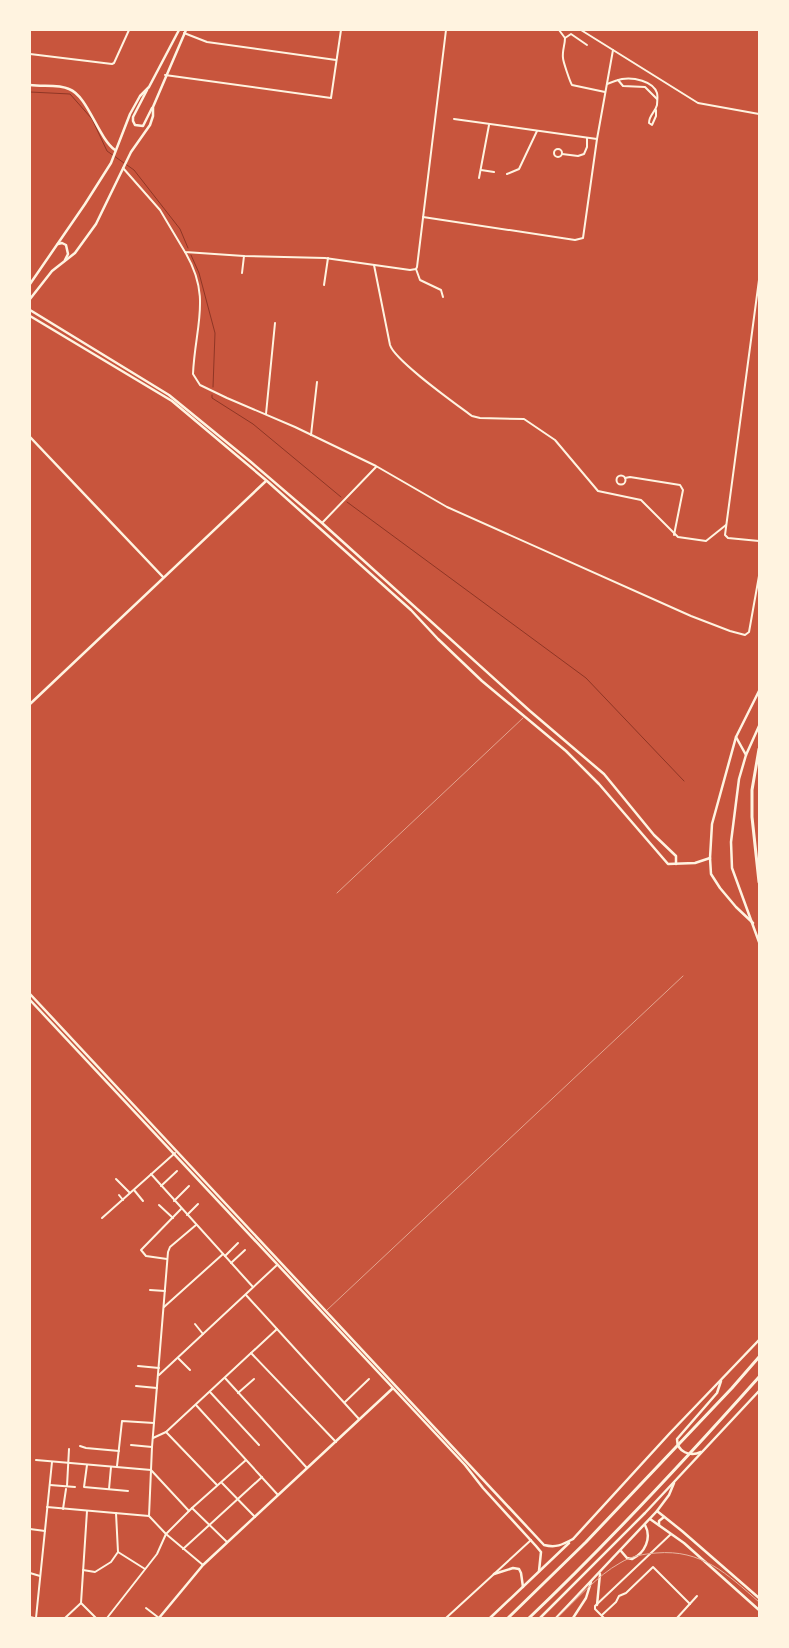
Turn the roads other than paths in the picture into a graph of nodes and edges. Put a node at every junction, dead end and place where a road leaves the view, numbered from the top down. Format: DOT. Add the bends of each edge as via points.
graph roads {
  1 [pos="129,30"];
  2 [pos="179,30"];
  3 [pos="341,30"];
  4 [pos="446,30"];
  5 [pos="559,30"];
  6 [pos="581,30"];
  7 [pos="588,30"];
  8 [pos="185,31"];
  9 [pos="586,33"];
  10 [pos="565,38"];
  11 [pos="587,45"];
  12 [pos="612,50"];
  13 [pos="30,54"];
  14 [pos="337,60"];
  15 [pos="165,75"];
  16 [pos="618,80"];
  17 [pos="607,84"];
  18 [pos="30,85"];
  19 [pos="149,87"];
  20 [pos="605,92"];
  21 [pos="657,99"];
  22 [pos="153,107"];
  23 [pos="656,110"];
  24 [pos="759,114"];
  25 [pos="454,119"];
  26 [pos="489,125"];
  27 [pos="537,131"];
  28 [pos="586,138"];
  29 [pos="597,139"];
  30 [pos="115,151"];
  31 [pos="562,154"];
  32 [pos="124,167"];
  33 [pos="480,170"];
  34 [pos="494,172"];
  35 [pos="507,174"];
  36 [pos="479,178"];
  37 [pos="423,217"];
  38 [pos="57,245"];
  39 [pos="186,252"];
  40 [pos="244,256"];
  41 [pos="328,258"];
  42 [pos="65,261"];
  43 [pos="374,265"];
  44 [pos="416,269"];
  45 [pos="242,273"];
  46 [pos="759,281"];
  47 [pos="30,284"];
  48 [pos="324,284"];
  49 [pos="442,297"];
  50 [pos="30,299"];
  51 [pos="30,310"];
  52 [pos="30,316"];
  53 [pos="275,323"];
  54 [pos="316,382"];
  55 [pos="266,414"];
  56 [pos="311,435"];
  57 [pos="30,437"];
  58 [pos="376,466"];
  59 [pos="626,478"];
  60 [pos="268,479"];
  61 [pos="322,523"];
  62 [pos="726,525"];
  63 [pos="674,535"];
  64 [pos="759,542"];
  65 [pos="759,576"];
  66 [pos="164,578"];
  67 [pos="759,691"];
  68 [pos="30,704"];
  69 [pos="525,716"];
  70 [pos="759,726"];
  71 [pos="736,737"];
  72 [pos="759,749"];
  73 [pos="746,755"];
  74 [pos="710,858"];
  75 [pos="676,864"];
  76 [pos="759,882"];
  77 [pos="337,893"];
  78 [pos="753,923"];
  79 [pos="759,942"];
  80 [pos="683,976"];
  81 [pos="30,994"];
  82 [pos="30,1000"];
  83 [pos="175,1152"];
  84 [pos="177,1171"];
  85 [pos="151,1174"];
  86 [pos="116,1179"];
  87 [pos="161,1186"];
  88 [pos="189,1186"];
  89 [pos="134,1190"];
  90 [pos="130,1193"];
  91 [pos="119,1195"];
  92 [pos="123,1200"];
  93 [pos="143,1201"];
  94 [pos="174,1201"];
  95 [pos="198,1204"];
  96 [pos="159,1205"];
  97 [pos="181,1209"];
  98 [pos="188,1215"];
  99 [pos="102,1218"];
  100 [pos="173,1218"];
  101 [pos="196,1224"];
  102 [pos="238,1243"];
  103 [pos="245,1250"];
  104 [pos="224,1255"];
  105 [pos="168,1259"];
  106 [pos="231,1263"];
  107 [pos="276,1265"];
  108 [pos="253,1287"];
  109 [pos="150,1290"];
  110 [pos="165,1291"];
  111 [pos="246,1295"];
  112 [pos="164,1307"];
  113 [pos="326,1311"];
  114 [pos="194,1324"];
  115 [pos="277,1329"];
  116 [pos="203,1334"];
  117 [pos="759,1340"];
  118 [pos="251,1354"];
  119 [pos="759,1357"];
  120 [pos="178,1358"];
  121 [pos="138,1366"];
  122 [pos="159,1368"];
  123 [pos="190,1370"];
  124 [pos="159,1376"];
  125 [pos="759,1376"];
  126 [pos="225,1378"];
  127 [pos="254,1379"];
  128 [pos="370,1379"];
  129 [pos="721,1379"];
  130 [pos="136,1386"];
  131 [pos="158,1388"];
  132 [pos="392,1389"];
  133 [pos="759,1391"];
  134 [pos="210,1392"];
  135 [pos="238,1393"];
  136 [pos="344,1402"];
  137 [pos="196,1405"];
  138 [pos="359,1419"];
  139 [pos="154,1423"];
  140 [pos="166,1432"];
  141 [pos="153,1438"];
  142 [pos="336,1442"];
  143 [pos="131,1445"];
  144 [pos="259,1445"];
  145 [pos="80,1446"];
  146 [pos="152,1447"];
  147 [pos="69,1449"];
  148 [pos="119,1451"];
  149 [pos="702,1451"];
  150 [pos="36,1460"];
  151 [pos="246,1460"];
  152 [pos="52,1462"];
  153 [pos="68,1463"];
  154 [pos="87,1465"];
  155 [pos="111,1467"];
  156 [pos="117,1467"];
  157 [pos="307,1468"];
  158 [pos="151,1470"];
  159 [pos="262,1477"];
  160 [pos="674,1481"];
  161 [pos="221,1482"];
  162 [pos="50,1485"];
  163 [pos="217,1485"];
  164 [pos="75,1487"];
  165 [pos="66,1488"];
  166 [pos="109,1489"];
  167 [pos="128,1491"];
  168 [pos="278,1495"];
  169 [pos="238,1499"];
  170 [pos="48,1507"];
  171 [pos="192,1508"];
  172 [pos="63,1509"];
  173 [pos="87,1511"];
  174 [pos="189,1511"];
  175 [pos="657,1511"];
  176 [pos="116,1513"];
  177 [pos="149,1516"];
  178 [pos="255,1517"];
  179 [pos="664,1517"];
  180 [pos="650,1519"];
  181 [pos="210,1525"];
  182 [pos="645,1525"];
  183 [pos="659,1527"];
  184 [pos="30,1529"];
  185 [pos="45,1531"];
  186 [pos="166,1534"];
  187 [pos="671,1534"];
  188 [pos="573,1539"];
  189 [pos="531,1540"];
  190 [pos="227,1542"];
  191 [pos="183,1550"];
  192 [pos="620,1551"];
  193 [pos="118,1552"];
  194 [pos="203,1565"];
  195 [pos="145,1569"];
  196 [pos="83,1570"];
  197 [pos="539,1571"];
  198 [pos="30,1573"];
  199 [pos="600,1573"];
  200 [pos="494,1574"];
  201 [pos="40,1577"];
  202 [pos="591,1582"];
  203 [pos="523,1587"];
  204 [pos="697,1596"];
  205 [pos="759,1598"];
  206 [pos="81,1603"];
  207 [pos="690,1604"];
  208 [pos="597,1605"];
  209 [pos="146,1608"];
  210 [pos="759,1610"];
  211 [pos="30,1617"];
  212 [pos="603,1617"];
  213 [pos="35,1618"];
  214 [pos="65,1618"];
  215 [pos="96,1618"];
  216 [pos="107,1618"];
  217 [pos="159,1618"];
  218 [pos="446,1618"];
  219 [pos="490,1618"];
  220 [pos="508,1618"];
  221 [pos="529,1618"];
  222 [pos="540,1618"];
  223 [pos="556,1618"];
  224 [pos="573,1618"];
  225 [pos="677,1618"];
  1 -- 13 [label="street" via="112,64"];
  2 -- 19 [label="main road"];
  3 -- 14 [label="street"];
  4 -- 37 [label="street"];
  5 -- 10 [label="street"];
  6 -- 9 [label="street"];
  7 -- 9 [label="street"];
  8 -- 14 [label="street" via="207,42"];
  8 -- 15 [label="main road"];
  9 -- 12 [label="street"];
  10 -- 11 [label="street" via="571,34"];
  10 -- 20 [label="street" via="563,58 572,85"];
  12 -- 17 [label="street"];
  12 -- 24 [label="street" via="698,103"];
  14 -- 15 [label="street" via="333,96 329,98"];
  15 -- 22 [label="main road"];
  16 -- 17 [label="street"];
  16 -- 21 [label="street" via="623,86 646,87"];
  16 -- 21 [label="street" via="644,82 656,91"];
  17 -- 20 [label="street"];
  18 -- 30 [label="main road" via="72,90 87,108 107,144"];
  19 -- 22 [label="main road" via="134,117 135,125 142,126"];
  19 -- 30 [label="main road" via="130,114"];
  20 -- 29 [label="street"];
  21 -- 23 [label="street"];
  22 -- 32 [label="main road" via="150,124"];
  23 -- 23 [label="street" via="649,118 652,125 656,116"];
  25 -- 26 [label="street"];
  26 -- 27 [label="street"];
  26 -- 33 [label="street"];
  27 -- 28 [label="street"];
  27 -- 35 [label="street" via="520,169"];
  28 -- 29 [label="street"];
  28 -- 31 [label="street" via="584,154"];
  29 -- 37 [label="street" via="584,235 579,240"];
  30 -- 38 [label="main road"];
  32 -- 39 [label="street" via="160,210"];
  32 -- 42 [label="main road" via="96,224 75,253"];
  33 -- 34 [label="street"];
  33 -- 36 [label="street"];
  37 -- 44 [label="street"];
  38 -- 42 [label="main road" via="66,245 68,254"];
  38 -- 47 [label="main road"];
  39 -- 40 [label="street"];
  39 -- 55 [label="street" via="196,270 201,297 193,374 200,385"];
  40 -- 41 [label="street"];
  40 -- 45 [label="street"];
  41 -- 43 [label="street"];
  41 -- 48 [label="street"];
  42 -- 50 [label="main road" via="52,271"];
  43 -- 44 [label="street"];
  43 -- 63 [label="street" via="390,345 427,382 472,416 519,418 528,422 555,440 598,491 641,500"];
  44 -- 49 [label="street" via="420,280 441,290"];
  46 -- 62 [label="street"];
  51 -- 60 [label="main road" via="169,395"];
  52 -- 60 [label="main road" via="172,401"];
  53 -- 55 [label="street"];
  54 -- 56 [label="street"];
  55 -- 56 [label="street"];
  56 -- 58 [label="street"];
  57 -- 66 [label="main road"];
  58 -- 61 [label="street"];
  58 -- 65 [label="street" via="447,507 648,597 745,636 749,632"];
  59 -- 63 [label="street" via="680,485 683,490"];
  60 -- 61 [label="main road"];
  60 -- 66 [label="main road"];
  60 -- 69 [label="main road" via="411,610 482,681"];
  61 -- 75 [label="main road" via="604,774 673,853"];
  62 -- 63 [label="street" via="706,541"];
  62 -- 64 [label="street" via="725,535 728,538"];
  66 -- 68 [label="main road"];
  67 -- 71 [label="main road"];
  69 -- 75 [label="main road" via="599,784 668,864"];
  69 -- 77 [label="lane"];
  70 -- 73 [label="main road"];
  71 -- 73 [label="main road"];
  71 -- 74 [label="main road" via="714,818"];
  72 -- 76 [label="highway" via="752,790 752,817"];
  73 -- 78 [label="main road" via="733,819 732,868"];
  74 -- 75 [label="main road"];
  74 -- 78 [label="main road" via="711,874 720,888"];
  78 -- 79 [label="main road"];
  80 -- 113 [label="lane"];
  81 -- 83 [label="main road"];
  82 -- 83 [label="main road"];
  83 -- 85 [label="street"];
  83 -- 107 [label="main road"];
  83 -- 113 [label="main road"];
  84 -- 87 [label="street"];
  85 -- 87 [label="street"];
  85 -- 89 [label="street"];
  86 -- 90 [label="street"];
  87 -- 94 [label="street"];
  88 -- 94 [label="street"];
  89 -- 90 [label="street"];
  89 -- 93 [label="street"];
  90 -- 92 [label="street"];
  91 -- 92 [label="street"];
  92 -- 99 [label="street"];
  94 -- 97 [label="street"];
  95 -- 98 [label="street"];
  96 -- 100 [label="street"];
  97 -- 98 [label="street"];
  97 -- 100 [label="street"];
  98 -- 101 [label="street"];
  100 -- 105 [label="street" via="141,1250 146,1256"];
  101 -- 104 [label="street"];
  101 -- 105 [label="street" via="170,1247"];
  102 -- 104 [label="street"];
  103 -- 106 [label="street"];
  104 -- 106 [label="street"];
  104 -- 112 [label="street"];
  105 -- 110 [label="street"];
  106 -- 108 [label="street"];
  107 -- 108 [label="street"];
  107 -- 132 [label="main road"];
  108 -- 111 [label="street"];
  109 -- 110 [label="street"];
  110 -- 112 [label="street"];
  111 -- 115 [label="street"];
  111 -- 116 [label="street"];
  112 -- 122 [label="street"];
  113 -- 188 [label="main road" via="544,1545 561,1546"];
  114 -- 116 [label="street"];
  115 -- 118 [label="street"];
  115 -- 136 [label="street"];
  116 -- 120 [label="street"];
  117 -- 129 [label="main road"];
  118 -- 126 [label="street"];
  118 -- 142 [label="street"];
  119 -- 220 [label="highway" via="592,1535"];
  120 -- 123 [label="street"];
  120 -- 124 [label="street"];
  121 -- 122 [label="street"];
  122 -- 124 [label="street"];
  124 -- 131 [label="street"];
  125 -- 221 [label="highway" via="646,1502"];
  126 -- 134 [label="street"];
  126 -- 135 [label="street"];
  127 -- 135 [label="street"];
  128 -- 136 [label="street"];
  129 -- 149 [label="main road" via="717,1393 676,1441 688,1454"];
  129 -- 188 [label="main road"];
  130 -- 131 [label="street"];
  131 -- 139 [label="street"];
  132 -- 138 [label="main road"];
  132 -- 189 [label="main road"];
  133 -- 149 [label="main road"];
  134 -- 137 [label="street"];
  134 -- 144 [label="street"];
  135 -- 157 [label="street"];
  136 -- 138 [label="street"];
  137 -- 140 [label="street"];
  137 -- 151 [label="street"];
  138 -- 142 [label="main road"];
  139 -- 141 [label="street"];
  139 -- 148 [label="street" via="122,1421"];
  140 -- 141 [label="street"];
  140 -- 163 [label="street"];
  141 -- 146 [label="street"];
  142 -- 157 [label="main road"];
  143 -- 146 [label="street"];
  145 -- 148 [label="street"];
  146 -- 158 [label="street"];
  147 -- 153 [label="street"];
  148 -- 156 [label="street"];
  149 -- 160 [label="main road"];
  150 -- 152 [label="street"];
  151 -- 159 [label="street"];
  151 -- 161 [label="street"];
  152 -- 153 [label="street"];
  152 -- 162 [label="street"];
  153 -- 154 [label="street"];
  153 -- 165 [label="street"];
  154 -- 155 [label="street"];
  154 -- 166 [label="street" via="84,1487"];
  155 -- 156 [label="street"];
  155 -- 166 [label="street"];
  156 -- 158 [label="street"];
  157 -- 168 [label="main road"];
  158 -- 174 [label="street"];
  158 -- 177 [label="street"];
  159 -- 168 [label="street"];
  159 -- 169 [label="street"];
  160 -- 175 [label="main road" via="669,1495"];
  160 -- 222 [label="main road"];
  161 -- 163 [label="street"];
  161 -- 169 [label="street"];
  162 -- 165 [label="street"];
  162 -- 170 [label="street"];
  163 -- 171 [label="street"];
  164 -- 165 [label="street"];
  165 -- 172 [label="street"];
  166 -- 167 [label="street"];
  168 -- 178 [label="main road"];
  169 -- 178 [label="street"];
  169 -- 181 [label="street"];
  170 -- 172 [label="street"];
  170 -- 185 [label="street"];
  171 -- 174 [label="street"];
  171 -- 181 [label="street"];
  172 -- 173 [label="street"];
  173 -- 176 [label="street"];
  173 -- 196 [label="street"];
  174 -- 186 [label="street"];
  175 -- 179 [label="main road"];
  175 -- 180 [label="main road"];
  176 -- 177 [label="street"];
  176 -- 193 [label="street"];
  177 -- 186 [label="street"];
  178 -- 190 [label="main road"];
  179 -- 183 [label="main road" via="659,1521"];
  179 -- 205 [label="main road"];
  180 -- 182 [label="main road"];
  180 -- 183 [label="main road"];
  181 -- 190 [label="street"];
  181 -- 191 [label="street"];
  182 -- 192 [label="main road"];
  182 -- 192 [label="main road" via="648,1537 641,1553 632,1560"];
  183 -- 187 [label="main road"];
  184 -- 185 [label="street"];
  185 -- 201 [label="street"];
  186 -- 191 [label="street"];
  186 -- 195 [label="street" via="157,1554"];
  187 -- 208 [label="street"];
  187 -- 210 [label="main road"];
  188 -- 197 [label="main road"];
  189 -- 197 [label="main road" via="541,1552"];
  189 -- 200 [label="street"];
  190 -- 194 [label="main road"];
  191 -- 194 [label="street"];
  192 -- 199 [label="main road"];
  193 -- 195 [label="street"];
  193 -- 196 [label="street" via="111,1562 95,1572"];
  194 -- 217 [label="main road"];
  195 -- 216 [label="street"];
  196 -- 206 [label="street"];
  197 -- 203 [label="main road"];
  198 -- 201 [label="street"];
  199 -- 202 [label="main road"];
  199 -- 208 [label="main road"];
  200 -- 203 [label="main road" via="519,1569"];
  200 -- 218 [label="street"];
  201 -- 213 [label="street"];
  202 -- 223 [label="main road"];
  202 -- 224 [label="main road" via="586,1598"];
  203 -- 219 [label="main road"];
  204 -- 207 [label="street"];
  206 -- 214 [label="street"];
  206 -- 215 [label="street"];
  207 -- 212 [label="street" via="653,1567 619,1596"];
  207 -- 225 [label="street"];
  208 -- 212 [label="street" via="595,1609"];
  209 -- 217 [label="street"];
  211 -- 213 [label="street"];
}
